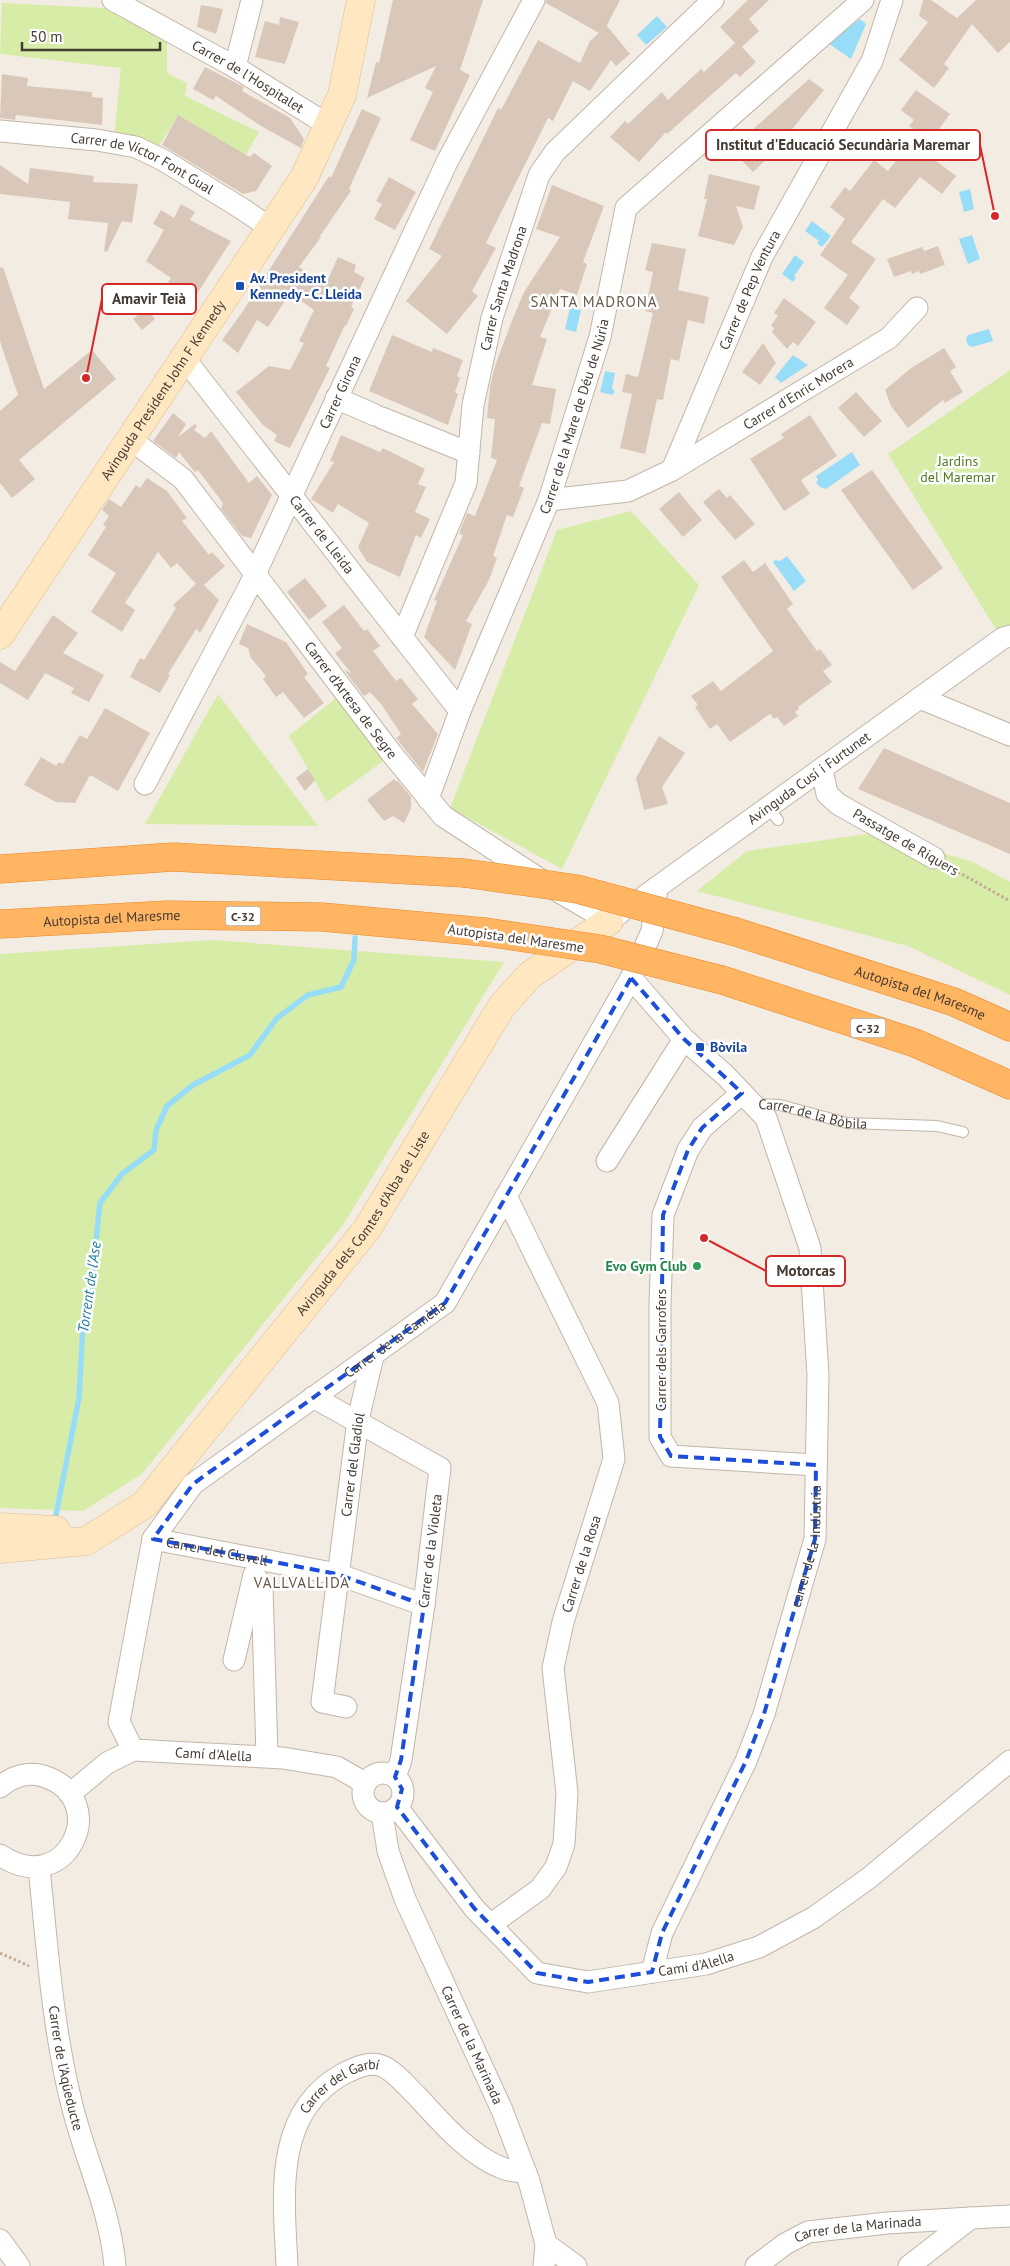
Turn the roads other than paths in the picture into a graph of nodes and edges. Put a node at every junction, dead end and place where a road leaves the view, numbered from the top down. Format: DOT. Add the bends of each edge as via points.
graph roads {
  1 [pos="113,0"];
  2 [pos="252,0"];
  3 [pos="361,0"];
  4 [pos="534,0"];
  5 [pos="713,0"];
  6 [pos="864,0"];
  7 [pos="892,0"];
  8 [pos="235,67"];
  9 [pos="328,124"];
  10 [pos="0,131"];
  11 [pos="270,228"];
  12 [pos="917,308"];
  13 [pos="184,358"];
  14 [pos="336,398"];
  15 [pos="130,439"];
  16 [pos="468,453"];
  17 [pos="672,470"];
  18 [pos="290,494"];
  19 [pos="549,500"];
  20 [pos="255,574"];
  21 [pos="0,635"];
  22 [pos="1010,636"];
  23 [pos="402,637"];
  24 [pos="920,698"];
  25 [pos="460,711"];
  26 [pos="1010,735"];
  27 [pos="822,768"];
  28 [pos="145,784"];
  29 [pos="428,799"];
  30 [pos="934,858"];
  31 [pos="0,869"];
  32 [pos="657,887"];
  33 [pos="609,921"];
  34 [pos="0,924"];
  35 [pos="631,978"];
  36 [pos="1010,1027"];
  37 [pos="684,1039"];
  38 [pos="1010,1085"];
  39 [pos="747,1098"];
  40 [pos="963,1132"];
  41 [pos="607,1161"];
  42 [pos="506,1196"];
  43 [pos="373,1356"];
  44 [pos="314,1396"];
  45 [pos="358,1420"];
  46 [pos="816,1465"];
  47 [pos="114,1525"];
  48 [pos="0,1527"];
  49 [pos="52,1530"];
  50 [pos="0,1536"];
  51 [pos="153,1539"];
  52 [pos="0,1549"];
  53 [pos="256,1568"];
  54 [pos="337,1574"];
  55 [pos="424,1605"];
  56 [pos="240,1636"];
  57 [pos="264,1645"];
  58 [pos="234,1660"];
  59 [pos="346,1707"];
  60 [pos="133,1750"];
  61 [pos="267,1756"];
  62 [pos="1010,1761"];
  63 [pos="395,1777"];
  64 [pos="365,1783"];
  65 [pos="0,1784"];
  66 [pos="70,1794"];
  67 [pos="390,1810"];
  68 [pos="0,1856"];
  69 [pos="39,1868"];
  70 [pos="490,1925"];
  71 [pos="652,1972"];
  72 [pos="526,2173"];
  73 [pos="1010,2216"];
  74 [pos="971,2218"];
  75 [pos="0,2240"];
  76 [pos="546,2244"];
  77 [pos="19,2266"];
  78 [pos="115,2266"];
  79 [pos="287,2266"];
  80 [pos="544,2266"];
  81 [pos="576,2266"];
  82 [pos="756,2266"];
  83 [pos="909,2266"];
  1 -- 8 [label="street, Carrer de l'Hospitalet"];
  2 -- 8 [label="street"];
  3 -- 9 [label="street, Avinguda President John F Kennedy" via="342,95"];
  4 -- 14 [label="street, Carrer Girona" via="447,162"];
  5 -- 16 [label="street, Carrer Santa Madrona" via="555,152 539,174 492,318 473,404"];
  6 -- 19 [label="street, Carrer de la Mare de Déu de Núria" via="626,208 600,337"];
  7 -- 17 [label="street, Carrer de Pep Ventura" via="872,61 762,257"];
  8 -- 9 [label="street, Carrer de l'Hospitalet"];
  9 -- 11 [label="street, Avinguda President John F Kennedy" via="304,178"];
  10 -- 11 [label="street, Carrer de Víctor Font Gual" via="136,147 163,160"];
  11 -- 13 [label="street, Avinguda President John F Kennedy"];
  12 -- 17 [label="street, Carrer d'Enric Morera" via="889,338"];
  13 -- 15 [label="street, Avinguda President John F Kennedy"];
  13 -- 18 [label="street, Carrer de Lleida"];
  14 -- 16 [label="street"];
  14 -- 18 [label="street, Carrer Girona"];
  15 -- 20 [label="street, Carrer d'Artesa de Segre" via="183,479"];
  15 -- 21 [label="street, Avinguda President John F Kennedy"];
  16 -- 23 [label="street, Carrer Santa Madrona" via="466,483"];
  17 -- 19 [label="street" via="628,491"];
  18 -- 20 [label="street, Carrer Girona"];
  18 -- 23 [label="street, Carrer de Lleida"];
  19 -- 25 [label="street, Carrer de la Mare de Déu de Núria"];
  20 -- 28 [label="street, Carrer Girona"];
  20 -- 29 [label="street, Carrer d'Artesa de Segre"];
  22 -- 24 [label="street, Avinguda Cusí i Furtunet"];
  23 -- 25 [label="street, Carrer de Lleida"];
  24 -- 26 [label="street"];
  24 -- 27 [label="street, Avinguda Cusí i Furtunet"];
  25 -- 29 [label="street, Carrer de la Mare de Déu de Núria"];
  27 -- 30 [label="street, Passatge de Riquers" via="827,794 838,804"];
  27 -- 32 [label="street, Avinguda Cusí i Furtunet" via="773,814"];
  29 -- 33 [label="street, Carrer d'Artesa de Segre" via="443,816"];
  31 -- 36 [label="highway, Autopista del Maresme, bridge" via="173,857 464,873 577,890 736,932 954,1002"];
  32 -- 33 [label="street, Avinguda Cusí i Furtunet"];
  32 -- 35 [label="street" via="652,931"];
  33 -- 47 [label="street, Avinguda dels Comtes d'Alba de Liste" via="530,975 502,1006 367,1229 150,1499"];
  34 -- 38 [label="highway, Autopista del Maresme / C-32, bridge" via="167,915 322,917 485,932 600,949 722,980 915,1043"];
  35 -- 37 [label="street, Carrer de la Bòbila"];
  35 -- 42 [label="street, Carrer de la Camèlia"];
  37 -- 39 [label="street, Carrer de la Bòbila"];
  37 -- 41 [label="street"];
  39 -- 40 [label="lane, Carrer de la Bòbila" via="847,1123 937,1126"];
  39 -- 46 [label="street, carrer de la Indústria" via="766,1118 810,1248 818,1375"];
  39 -- 46 [label="street, Carrer dels Garrofers" via="702,1128 688,1150 663,1215 660,1437 671,1456"];
  42 -- 43 [label="street, Carrer de la Camèlia" via="445,1303"];
  42 -- 70 [label="street, Carrer de la Rosa" via="608,1403 614,1460 563,1622 553,1668 567,1792 564,1844 556,1867 540,1889"];
  43 -- 44 [label="street, Carrer de la Camèlia"];
  43 -- 45 [label="street, Carrer del Gladiol"];
  44 -- 45 [label="street, Carrer de la Violeta"];
  44 -- 51 [label="street, Carrer de la Camèlia" via="193,1484"];
  45 -- 54 [label="street, Carrer del Gladiol"];
  45 -- 55 [label="street, Carrer de la Violeta" via="440,1468"];
  46 -- 71 [label="street, carrer de la Indústria" via="814,1538 764,1714 746,1761 662,1933"];
  47 -- 49 [label="street"];
  47 -- 52 [label="street, Avinguda dels Comtes d'Alba de Liste" via="86,1541"];
  48 -- 49 [label="street"];
  49 -- 50 [label="street"];
  51 -- 53 [label="street, Carrer del Clavell"];
  51 -- 60 [label="street" via="119,1722"];
  53 -- 54 [label="street, Carrer del Clavell"];
  53 -- 56 [label="street"];
  53 -- 57 [label="street" via="262,1586"];
  54 -- 55 [label="street, Carrer del Clavell"];
  54 -- 59 [label="street" via="322,1702"];
  55 -- 63 [label="street, Carrer de la Violeta" via="401,1760"];
  56 -- 57 [label="street"];
  56 -- 58 [label="street"];
  57 -- 61 [label="street"];
  60 -- 61 [label="street, Camí d'Alella"];
  60 -- 66 [label="street, Camí d'Alella" via="107,1763"];
  61 -- 64 [label="street, Camí d'Alella" via="337,1767"];
  62 -- 71 [label="street, Camí d'Alella" via="869,1878 813,1918 759,1947 706,1964"];
  63 -- 64 [label="street" via="379,1773"];
  63 -- 67 [label="street" via="402,1789 402,1799"];
  64 -- 67 [label="street" via="362,1789 369,1809"];
  65 -- 66 [label="street" via="26,1774 39,1774 52,1778"];
  66 -- 69 [label="street" via="78,1812 74,1842 53,1863"];
  67 -- 70 [label="street, Camí d'Alella"];
  67 -- 72 [label="street, Carrer de la Marinada" via="388,1851 405,1899 502,2110"];
  68 -- 69 [label="street" via="18,1865"];
  69 -- 78 [label="street, Carrer de l'Aqüeducte" via="61,2059 70,2100 103,2200"];
  70 -- 71 [label="street, Camí d'Alella" via="537,1973 588,1982"];
  72 -- 76 [label="street, Carrer de la Marinada"];
  72 -- 79 [label="street, Carrer del Garbí" via="501,2168 483,2159 383,2066 370,2064 355,2068 333,2080 312,2099 297,2123 286,2158"];
  73 -- 74 [label="street, Carrer de la Marinada"];
  74 -- 82 [label="street, Carrer de la Marinada" via="808,2232 785,2244"];
  74 -- 83 [label="street"];
  75 -- 77 [label="street"];
  76 -- 80 [label="street"];
  76 -- 81 [label="street"];
}
